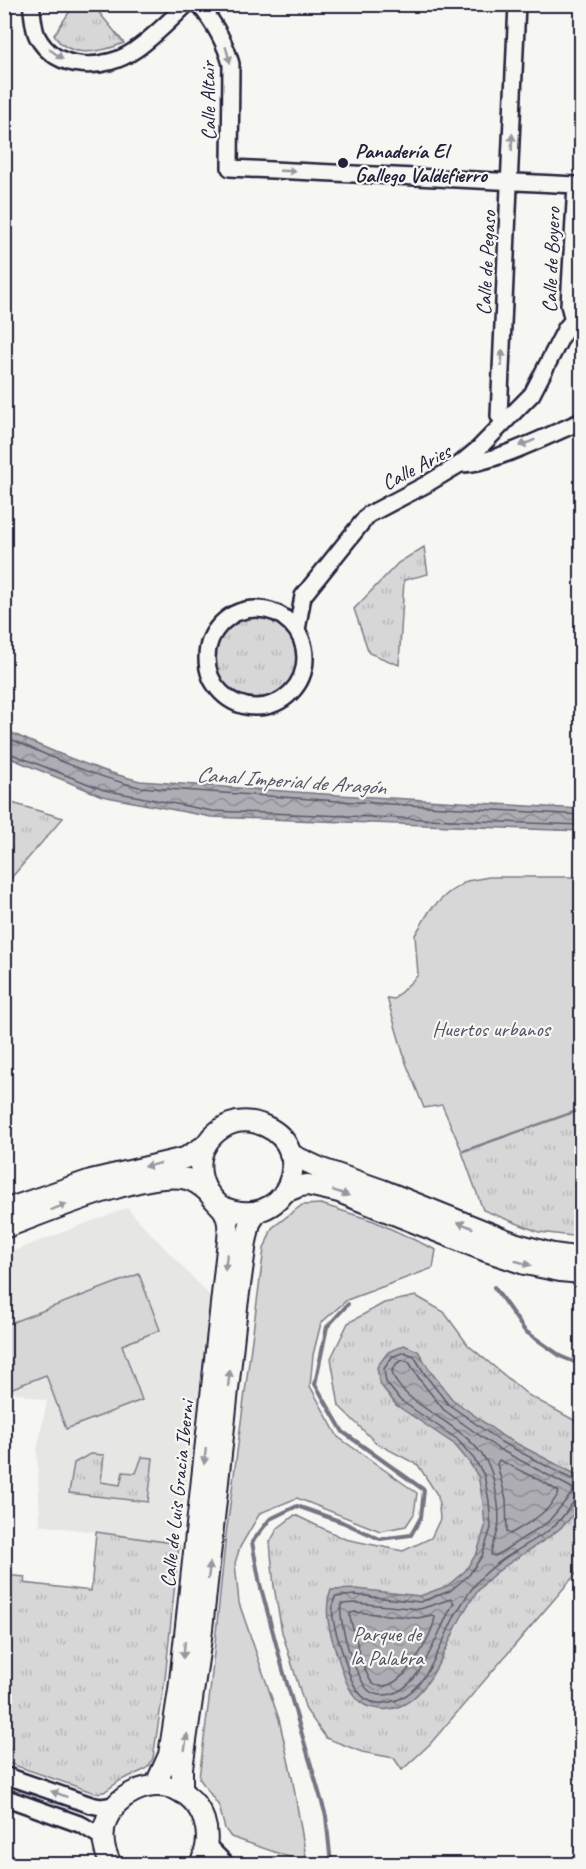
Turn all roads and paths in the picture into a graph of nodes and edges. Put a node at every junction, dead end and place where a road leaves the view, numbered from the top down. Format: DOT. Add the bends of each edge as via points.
graph roads {
  1 [pos="31,4"];
  2 [pos="187,4"];
  3 [pos="199,4"];
  4 [pos="517,4"];
  5 [pos="511,180"];
  6 [pos="577,319"];
  7 [pos="582,421"];
  8 [pos="499,422"];
  9 [pos="482,454"];
  10 [pos="303,596"];
  11 [pos="274,611"];
  12 [pos="297,630"];
  13 [pos="206,1145"];
  14 [pos="290,1154"];
  15 [pos="207,1191"];
  16 [pos="285,1192"];
  17 [pos="221,1206"];
  18 [pos="4,1210"];
  19 [pos="257,1212"];
  20 [pos="4,1228"];
  21 [pos="582,1258"];
  22 [pos="582,1273"];
  23 [pos="4,1775"];
  24 [pos="155,1786"];
  25 [pos="182,1793"];
  26 [pos="4,1797"];
  27 [pos="115,1805"];
  28 [pos="103,1838"];
  29 [pos="207,1845"];
  30 [pos="111,1864"];
  31 [pos="200,1864"];
  32 [pos="226,1864"];
  1 -- 2 [label="street, one-way" via="36,33 44,45 63,60 86,65 112,61 136,50"];
  3 -- 5 [label="street, Calle Altair, one-way" via="220,33 231,64 230,168"];
  5 -- 4 [label="street, Calle de Pegaso, one-way"];
  5 -- 6 [label="street, Calle de Boyero" via="576,185 569,305"];
  8 -- 5 [label="street, Calle de Pegaso, one-way"];
  6 -- 8 [label="street, Calle de Boyero" via="566,328 532,394"];
  7 -- 9 [label="street, Calle Aries, one-way"];
  8 -- 9 [label="street, Calle de Boyero"];
  9 -- 10 [label="street, Calle Aries" via="472,463 460,464 368,516"];
  10 -- 11 [label="street, Calle Aries"];
  10 -- 12 [label="street, Calle Aries"];
  11 -- 12 [label="street"];
  11 -- 12 [label="street" via="246,609 233,614 213,633 207,655 210,677 230,700 259,708 287,697 298,686 306,660"];
  13 -- 14 [label="main road" via="219,1130 245,1121 271,1128 283,1139"];
  13 -- 15 [label="main road" via="200,1168"];
  13 -- 18 [label="main road, one-way" via="185,1158 91,1179"];
  14 -- 16 [label="main road" via="292,1167"];
  21 -- 14 [label="main road, one-way" via="514,1244"];
  15 -- 17 [label="main road"];
  20 -- 15 [label="main road, one-way" via="81,1199 148,1181 187,1179"];
  16 -- 19 [label="main road"];
  16 -- 22 [label="main road, one-way" via="308,1185 339,1192 515,1261"];
  17 -- 19 [label="main road" via="238,1212"];
  17 -- 24 [label="main road, Calle de Luis Gracia Iberni, one-way" via="228,1221 228,1240 179,1690 169,1755"];
  25 -- 19 [label="main road, Calle de Luis Gracia Iberni, one-way" via="237,1307 246,1242"];
  27 -- 23 [label="street, one-way" via="91,1805"];
  24 -- 25 [label="main road"];
  24 -- 27 [label="main road" via="129,1793"];
  25 -- 29 [label="main road" via="202,1815"];
  26 -- 28 [label="street" via="82,1825"];
  27 -- 28 [label="main road" via="106,1820"];
  28 -- 30 [label="main road"];
  29 -- 31 [label="main road"];
  29 -- 32 [label="street"];
}
